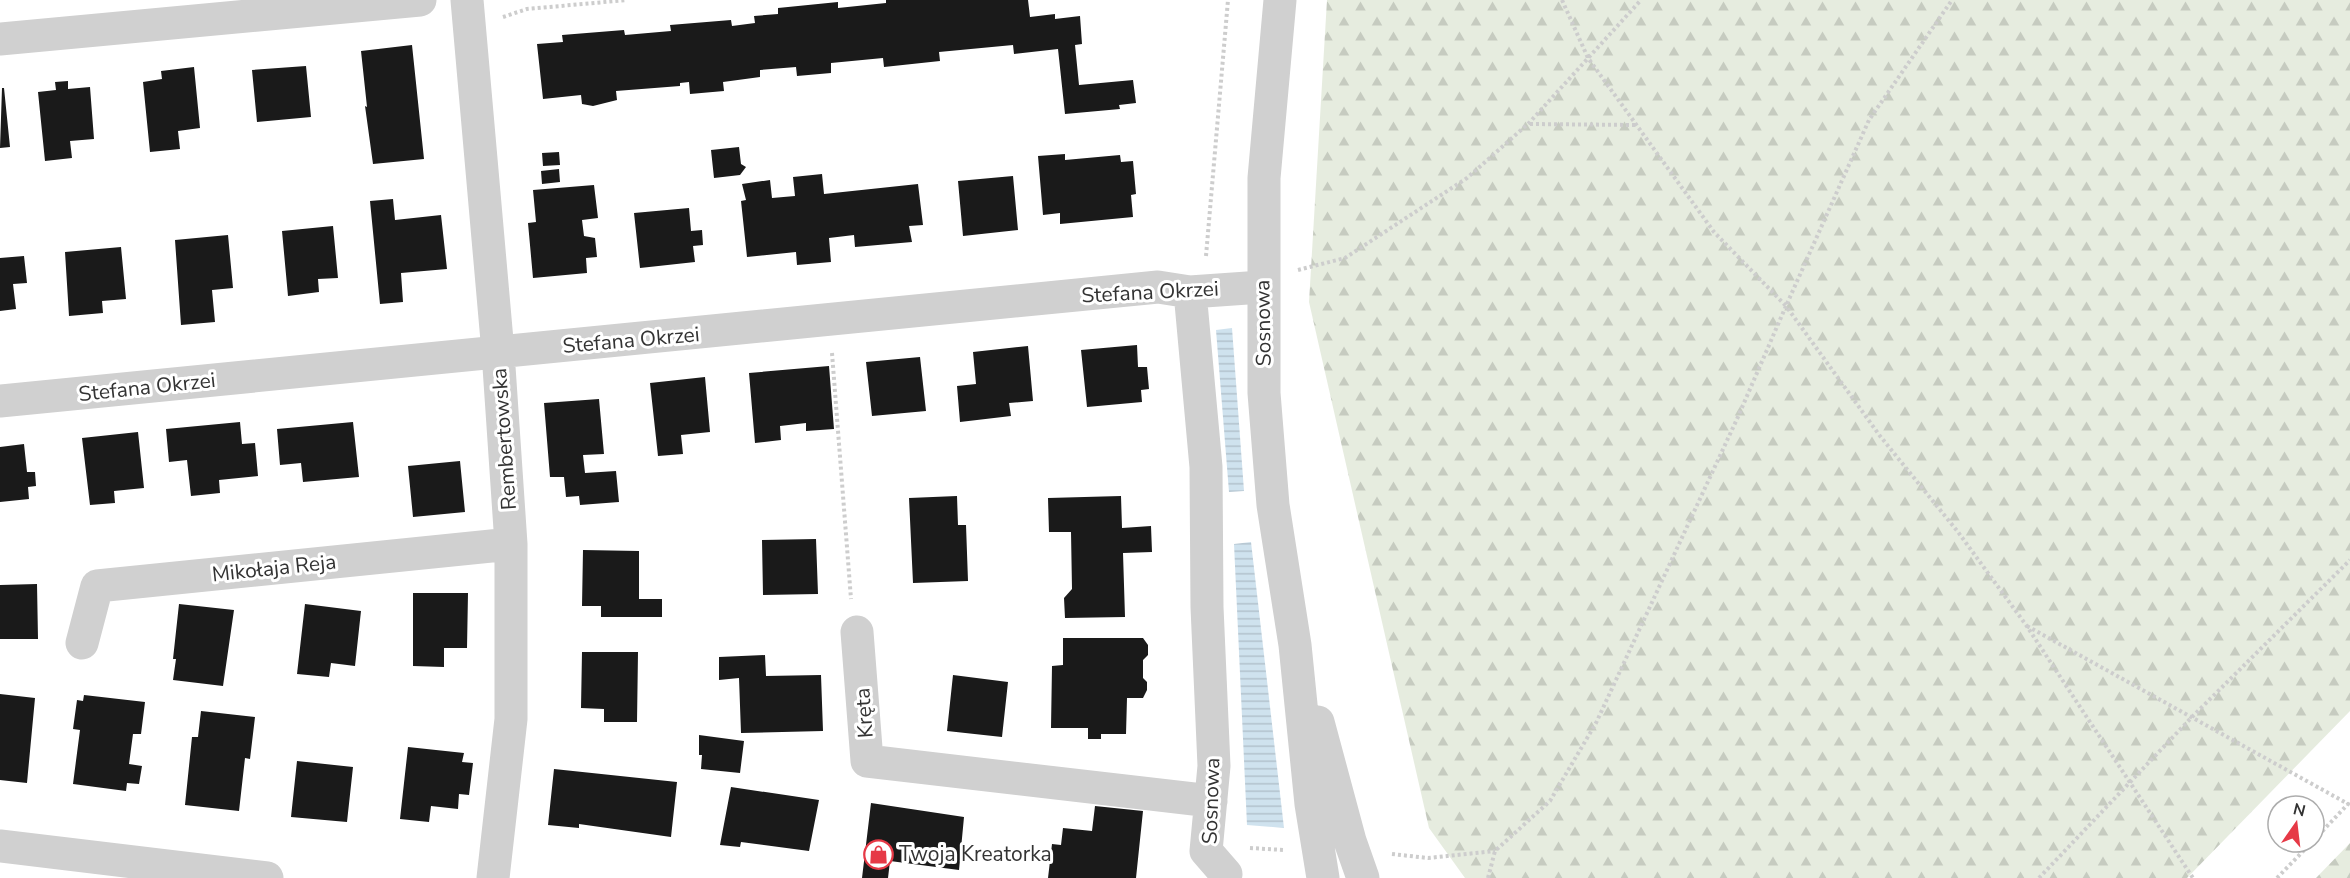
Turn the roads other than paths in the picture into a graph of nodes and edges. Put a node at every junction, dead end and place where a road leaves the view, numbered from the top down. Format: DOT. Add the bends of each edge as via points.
graph roads {
  1 [pos="420,0"];
  2 [pos="467,0"];
  3 [pos="1280,0"];
  4 [pos="0,39"];
  5 [pos="1275,280"];
  6 [pos="1190,292"];
  7 [pos="498,352"];
  8 [pos="0,401"];
  9 [pos="511,544"];
  10 [pos="857,632"];
  11 [pos="82,644"];
  12 [pos="1294,645"];
  13 [pos="1211,801"];
  14 [pos="0,846"];
  15 [pos="1226,873"];
  16 [pos="267,878"];
  17 [pos="493,878"];
  18 [pos="1323,878"];
  19 [pos="1363,878"];
  1 -- 4 [label="street"];
  2 -- 7 [label="street, Rembertowska"];
  3 -- 5 [label="street, Sosnowa" via="1264,178"];
  5 -- 6 [label="street, Stefana Okrzei"];
  5 -- 12 [label="street, Sosnowa" via="1264,393 1273,505"];
  6 -- 7 [label="street, Stefana Okrzei" via="1158,287"];
  6 -- 13 [label="street, Sosnowa" via="1206,467 1214,766"];
  7 -- 8 [label="street, Stefana Okrzei"];
  7 -- 9 [label="street, Rembertowska"];
  9 -- 11 [label="street, Mikołaja Reja" via="97,586"];
  9 -- 17 [label="street, Rembertowska" via="510,719"];
  10 -- 13 [label="street, Kręta" via="867,761"];
  12 -- 18 [label="street, Sosnowa"];
  12 -- 19 [label="street, Sosnowa"];
  13 -- 15 [label="street, Sosnowa" via="1206,851"];
  14 -- 16 [label="street"];
}
